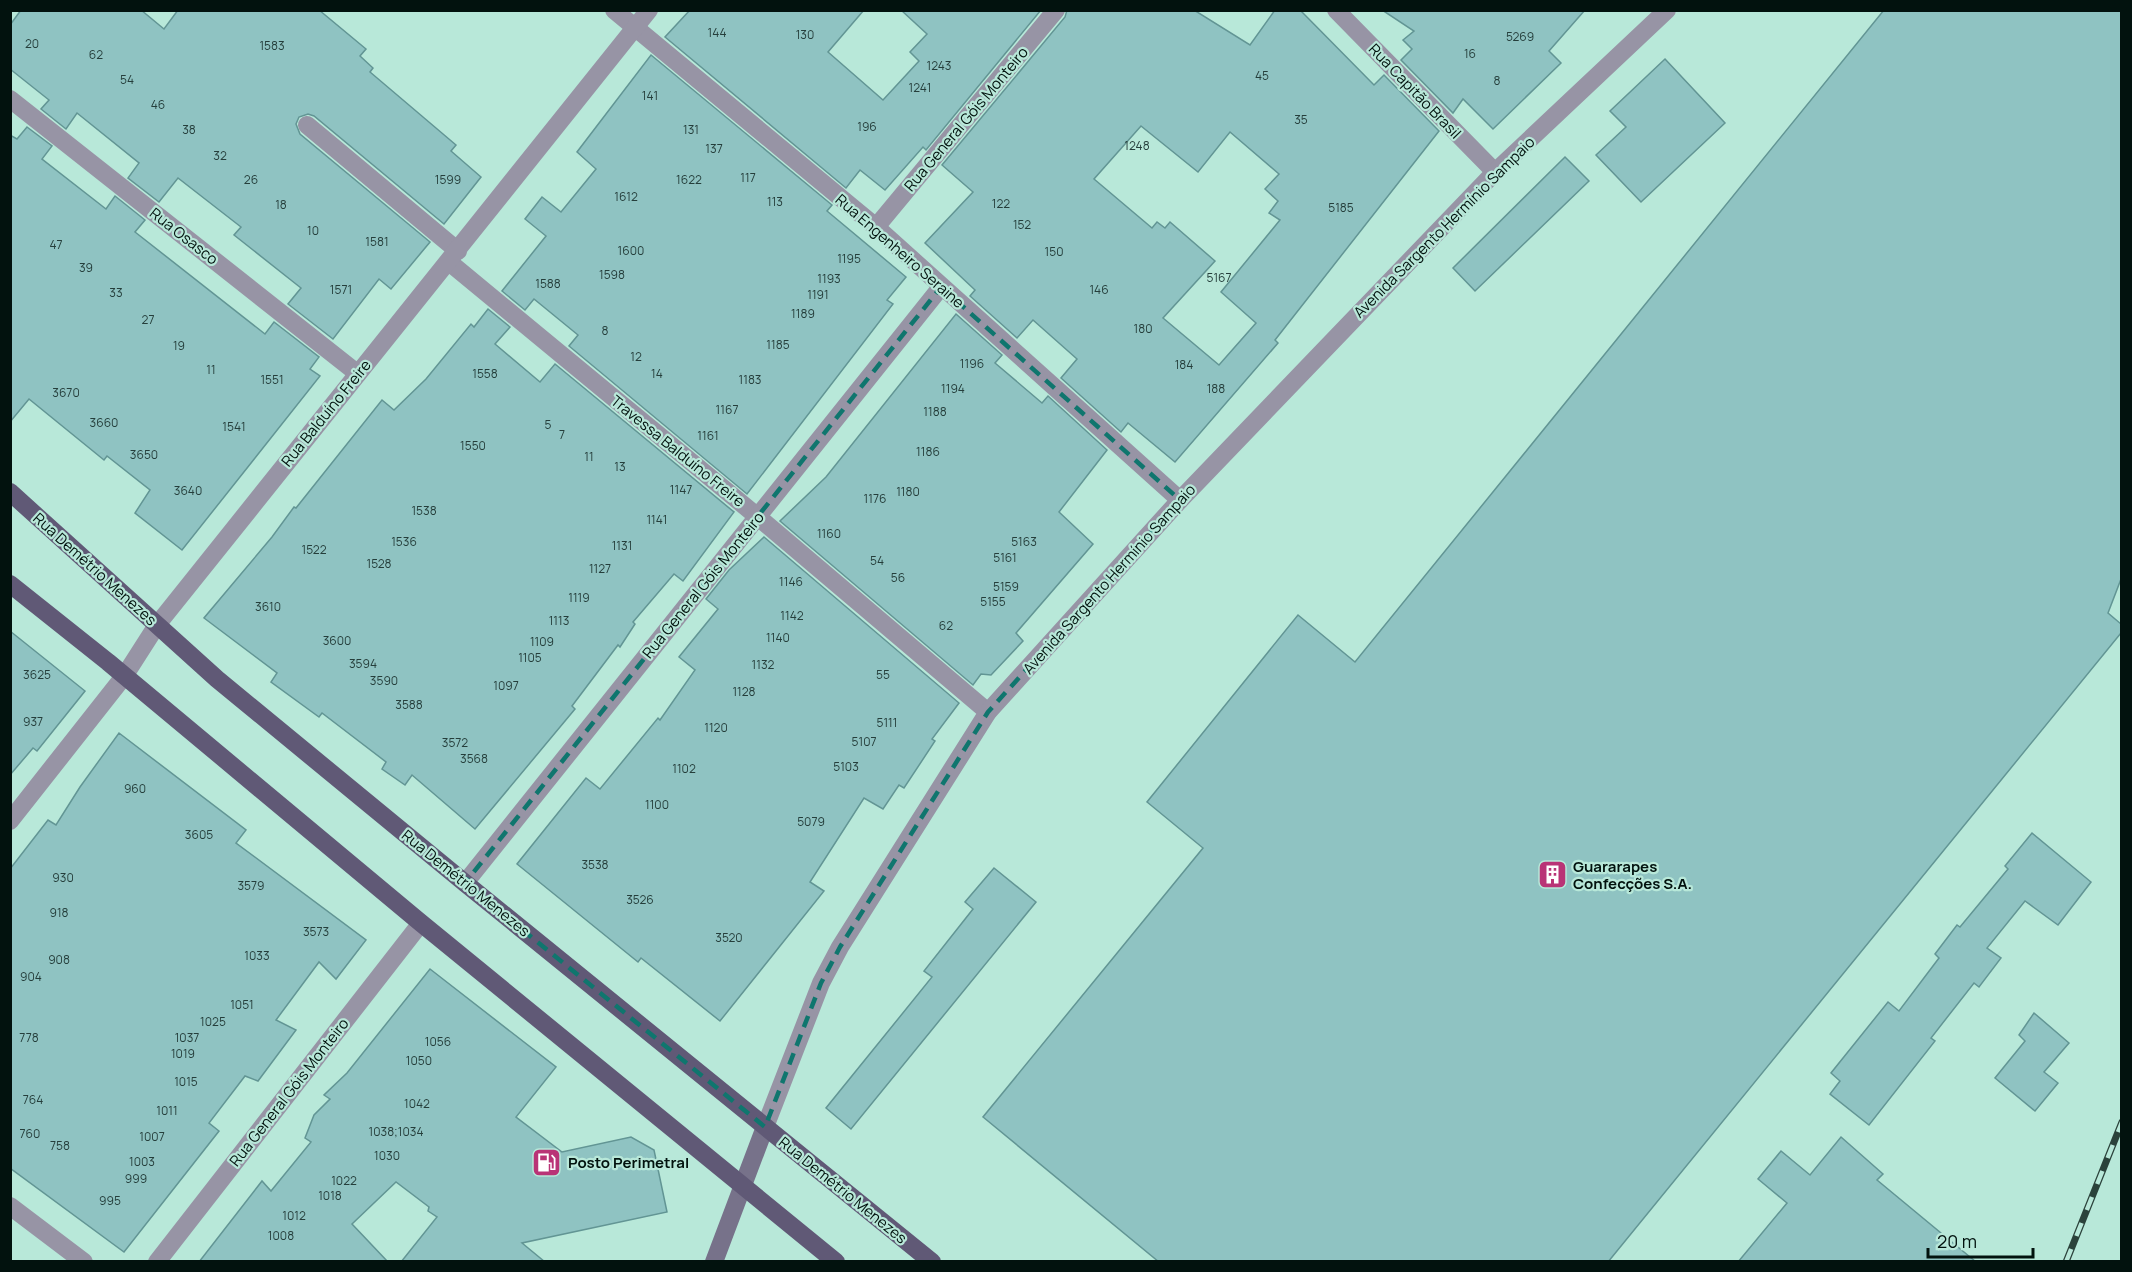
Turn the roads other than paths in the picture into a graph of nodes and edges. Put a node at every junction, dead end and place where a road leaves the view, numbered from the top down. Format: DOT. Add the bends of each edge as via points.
graph roads {
  1 [pos="614,10"];
  2 [pos="649,10"];
  3 [pos="1056,10"];
  4 [pos="1336,10"];
  5 [pos="1667,10"];
  6 [pos="635,28"];
  7 [pos="10,99"];
  8 [pos="307,125"];
  9 [pos="1495,172"];
  10 [pos="876,227"];
  11 [pos="453,257"];
  12 [pos="941,287"];
  13 [pos="357,372"];
  14 [pos="10,492"];
  15 [pos="1180,500"];
  16 [pos="758,517"];
  17 [pos="10,584"];
  18 [pos="158,625"];
  19 [pos="125,675"];
  20 [pos="988,712"];
  21 [pos="10,821"];
  22 [pos="465,883"];
  23 [pos="422,923"];
  24 [pos="765,1127"];
  25 [pos="742,1187"];
  26 [pos="10,1206"];
  27 [pos="84,1262"];
  28 [pos="157,1262"];
  29 [pos="714,1262"];
  30 [pos="836,1262"];
  31 [pos="932,1262"];
  1 -- 6 [label="street, Rua Engenheiro Seraine"];
  2 -- 6 [label="street, Rua Balduíno Freire"];
  3 -- 10 [label="street, Rua General Góis Monteiro"];
  4 -- 9 [label="street, Rua Capitão Brasil"];
  5 -- 9 [label="street, Avenida Sargento Hermínio Sampaio"];
  6 -- 10 [label="street, Rua Engenheiro Seraine"];
  6 -- 11 [label="street, Rua Balduíno Freire"];
  7 -- 13 [label="street, Rua Osasco"];
  8 -- 11 [label="street, Travessa Balduíno Freire"];
  9 -- 15 [label="street, Avenida Sargento Hermínio Sampaio"];
  10 -- 12 [label="street, Rua Engenheiro Seraine"];
  11 -- 13 [label="street, Rua Balduíno Freire"];
  11 -- 16 [label="street, Travessa Balduíno Freire"];
  12 -- 15 [label="street, Rua Engenheiro Seraine"];
  12 -- 16 [label="street, Rua General Góis Monteiro"];
  13 -- 18 [label="street, Rua Balduíno Freire"];
  14 -- 18 [label="main road, Rua Demétrio Menezes"];
  15 -- 20 [label="street, Avenida Sargento Hermínio Sampaio"];
  16 -- 20 [label="street, Travessa Balduíno Freire"];
  16 -- 22 [label="street, Rua General Góis Monteiro"];
  17 -- 19 [label="main road"];
  18 -- 19 [label="street, Rua Balduíno Freire"];
  18 -- 22 [label="main road, Rua Demétrio Menezes" via="217,679"];
  19 -- 21 [label="street, Rua Balduíno Freire"];
  19 -- 23 [label="main road"];
  20 -- 24 [label="street, Avenida Sargento Hermínio Sampaio" via="820,983"];
  22 -- 24 [label="main road, Rua Demétrio Menezes"];
  23 -- 25 [label="main road"];
  23 -- 28 [label="street, Rua General Góis Monteiro"];
  24 -- 25 [label="main road, Avenida Sargento Hermínio Sampaio"];
  24 -- 31 [label="main road, Rua Demétrio Menezes"];
  25 -- 29 [label="main road, Avenida Sargento Hermínio Sampaio"];
  25 -- 30 [label="main road"];
  26 -- 27 [label="street"];
}
